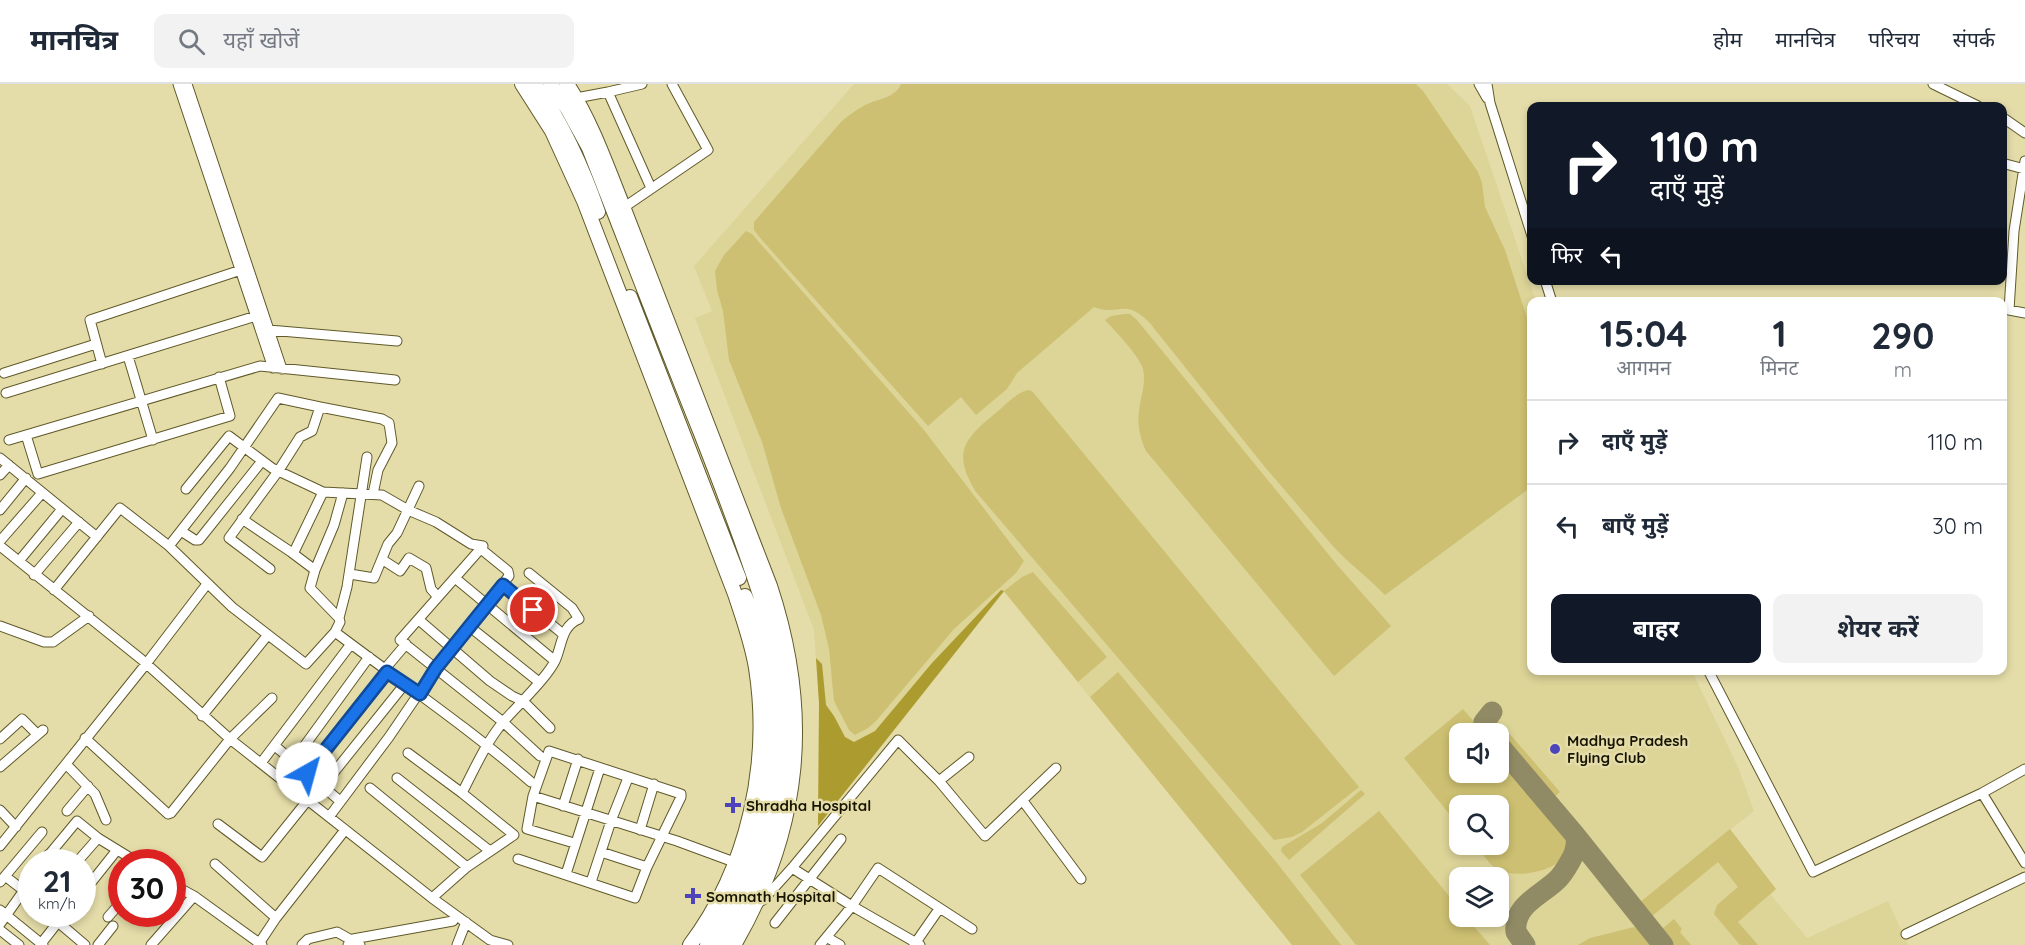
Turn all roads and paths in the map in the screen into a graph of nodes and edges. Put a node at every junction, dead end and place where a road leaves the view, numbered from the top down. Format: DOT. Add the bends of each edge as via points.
graph roads {
  1 [pos="178,84"];
  2 [pos="187,84"];
  3 [pos="522,84"];
  4 [pos="535,84"];
  5 [pos="551,84"];
  6 [pos="567,84"];
  7 [pos="642,84"];
  8 [pos="672,84"];
  9 [pos="1479,84"];
  10 [pos="1487,84"];
  11 [pos="1933,84"];
  12 [pos="608,92"];
  13 [pos="576,98"];
  14 [pos="1970,102"];
  15 [pos="1490,103"];
  16 [pos="2007,120"];
  17 [pos="2025,133"];
  18 [pos="2007,163"];
  19 [pos="2024,165"];
  20 [pos="651,188"];
  21 [pos="588,199"];
  22 [pos="619,207"];
  23 [pos="1527,220"];
  24 [pos="2007,229"];
  25 [pos="2014,231"];
  26 [pos="241,270"];
  27 [pos="2025,313"];
  28 [pos="256,316"];
  29 [pos="269,330"];
  30 [pos="397,341"];
  31 [pos="96,344"];
  32 [pos="128,356"];
  33 [pos="102,364"];
  34 [pos="278,369"];
  35 [pos="4,373"];
  36 [pos="219,377"];
  37 [pos="395,380"];
  38 [pos="6,393"];
  39 [pos="140,401"];
  40 [pos="320,407"];
  41 [pos="26,435"];
  42 [pos="9,440"];
  43 [pos="153,440"];
  44 [pos="244,448"];
  45 [pos="367,457"];
  46 [pos="0,458"];
  47 [pos="262,461"];
  48 [pos="9,465"];
  49 [pos="279,471"];
  50 [pos="0,475"];
  51 [pos="26,478"];
  52 [pos="419,486"];
  53 [pos="186,489"];
  54 [pos="323,492"];
  55 [pos="42,493"];
  56 [pos="343,493"];
  57 [pos="361,493"];
  58 [pos="373,494"];
  59 [pos="62,508"];
  60 [pos="0,510"];
  61 [pos="408,510"];
  62 [pos="242,519"];
  63 [pos="79,522"];
  64 [pos="181,531"];
  65 [pos="97,537"];
  66 [pos="0,541"];
  67 [pos="0,546"];
  68 [pos="169,546"];
  69 [pos="481,549"];
  70 [pos="291,552"];
  71 [pos="383,560"];
  72 [pos="19,561"];
  73 [pos="270,570"];
  74 [pos="315,570"];
  75 [pos="529,573"];
  76 [pos="350,574"];
  77 [pos="34,575"];
  78 [pos="455,578"];
  79 [pos="207,584"];
  80 [pos="503,585"];
  81 [pos="54,590"];
  82 [pos="438,597"];
  83 [pos="486,607"];
  84 [pos="89,616"];
  85 [pos="339,618"];
  86 [pos="419,620"];
  87 [pos="0,626"];
  88 [pos="470,627"];
  89 [pos="335,632"];
  90 [pos="564,634"];
  91 [pos="267,636"];
  92 [pos="351,644"];
  93 [pos="406,644"];
  94 [pos="451,648"];
  95 [pos="369,657"];
  96 [pos="555,661"];
  97 [pos="146,664"];
  98 [pos="436,668"];
  99 [pos="386,671"];
  100 [pos="1711,675"];
  101 [pos="539,682"];
  102 [pos="404,685"];
  103 [pos="420,694"];
  104 [pos="272,698"];
  105 [pos="523,701"];
  106 [pos="202,716"];
  107 [pos="503,722"];
  108 [pos="550,728"];
  109 [pos="85,738"];
  110 [pos="0,739"];
  111 [pos="230,739"];
  112 [pos="487,744"];
  113 [pos="275,746"];
  114 [pos="408,753"];
  115 [pos="540,756"];
  116 [pos="969,757"];
  117 [pos="578,759"];
  118 [pos="261,763"];
  119 [pos="292,763"];
  120 [pos="66,764"];
  121 [pos="0,767"];
  122 [pos="600,768"];
  123 [pos="1056,768"];
  124 [pos="2025,770"];
  125 [pos="307,773"];
  126 [pos="397,778"];
  127 [pos="628,778"];
  128 [pos="939,781"];
  129 [pos="531,782"];
  130 [pos="654,784"];
  131 [pos="88,786"];
  132 [pos="323,786"];
  133 [pos="370,788"];
  134 [pos="462,793"];
  135 [pos="1982,793"];
  136 [pos="533,796"];
  137 [pos="307,801"];
  138 [pos="340,801"];
  139 [pos="1023,801"];
  140 [pos="563,806"];
  141 [pos="0,810"];
  142 [pos="67,811"];
  143 [pos="585,813"];
  144 [pos="328,817"];
  145 [pos="106,820"];
  146 [pos="611,821"];
  147 [pos="218,824"];
  148 [pos="16,827"];
  149 [pos="345,830"];
  150 [pos="640,831"];
  151 [pos="42,832"];
  152 [pos="662,837"];
  153 [pos="98,838"];
  154 [pos="842,839"];
  155 [pos="574,843"];
  156 [pos="0,846"];
  157 [pos="54,849"];
  158 [pos="88,849"];
  159 [pos="115,849"];
  160 [pos="490,851"];
  161 [pos="602,852"];
  162 [pos="518,859"];
  163 [pos="108,861"];
  164 [pos="2025,861"];
  165 [pos="735,862"];
  166 [pos="215,864"];
  167 [pos="467,867"];
  168 [pos="647,867"];
  169 [pos="792,868"];
  170 [pos="566,874"];
  171 [pos="96,875"];
  172 [pos="2025,877"];
  173 [pos="2,879"];
  174 [pos="1081,879"];
  175 [pos="810,880"];
  176 [pos="591,882"];
  177 [pos="18,889"];
  178 [pos="186,892"];
  179 [pos="18,895"];
  180 [pos="194,897"];
  181 [pos="432,898"];
  182 [pos="756,903"];
  183 [pos="852,906"];
  184 [pos="939,909"];
  185 [pos="3,912"];
  186 [pos="276,918"];
  187 [pos="453,921"];
  188 [pos="466,922"];
  189 [pos="775,923"];
  190 [pos="0,924"];
  191 [pos="54,927"];
  192 [pos="64,927"];
  193 [pos="112,927"];
  194 [pos="972,929"];
  195 [pos="0,930"];
  196 [pos="1906,934"];
  197 [pos="824,941"];
  198 [pos="489,942"];
  199 [pos="353,943"];
  200 [pos="260,944"];
  201 [pos="916,944"];
  202 [pos="19,945"];
  203 [pos="41,945"];
  204 [pos="85,945"];
  205 [pos="98,945"];
  206 [pos="151,945"];
  207 [pos="302,945"];
  208 [pos="457,945"];
  209 [pos="508,945"];
  210 [pos="690,945"];
  211 [pos="707,945"];
  212 [pos="721,945"];
  213 [pos="734,945"];
  214 [pos="840,945"];
  1 -- 26 [label="street"];
  2 -- 29 [label="street"];
  3 -- 21 [label="main road"];
  4 -- 21 [label="main road" via="579,164"];
  5 -- 22 [label="main road"];
  6 -- 13 [label="main road"];
  7 -- 12 [label="street"];
  8 -- 20 [label="street" via="708,150"];
  9 -- 15 [label="street"];
  10 -- 15 [label="street"];
  11 -- 14 [label="street"];
  12 -- 13 [label="street"];
  12 -- 20 [label="street"];
  13 -- 22 [label="main road" via="597,142"];
  15 -- 23 [label="street"];
  16 -- 17 [label="street"];
  18 -- 19 [label="street"];
  19 -- 25 [label="street"];
  20 -- 22 [label="street"];
  21 -- 165 [label="main road" via="735,594 756,667 760,737 756,790"];
  21 -- 211 [label="main road" via="758,631 765,666 769,772 761,819 727,912"];
  22 -- 182 [label="main road" via="770,586 787,641 794,688 793,773 782,834"];
  22 -- 212 [label="main road" via="732,512 780,667 783,750 772,822 744,902"];
  24 -- 25 [label="street"];
  25 -- 27 [label="street" via="2009,310"];
  26 -- 28 [label="street"];
  26 -- 31 [label="street" via="90,320"];
  28 -- 32 [label="street"];
  28 -- 34 [label="street"];
  29 -- 30 [label="street"];
  29 -- 34 [label="street"];
  31 -- 33 [label="street"];
  31 -- 35 [label="street"];
  32 -- 33 [label="street"];
  32 -- 39 [label="street"];
  33 -- 38 [label="street"];
  34 -- 36 [label="street" via="260,366"];
  34 -- 37 [label="street"];
  36 -- 39 [label="street"];
  36 -- 43 [label="street" via="230,416"];
  39 -- 41 [label="street"];
  39 -- 43 [label="street"];
  40 -- 44 [label="street" via="278,398"];
  40 -- 49 [label="street" via="312,431 300,437"];
  40 -- 58 [label="street" via="389,423 392,443 378,470"];
  41 -- 42 [label="street"];
  41 -- 43 [label="street" via="38,474"];
  44 -- 47 [label="street"];
  44 -- 53 [label="street" via="228,436"];
  44 -- 64 [label="street"];
  45 -- 57 [label="street"];
  46 -- 48 [label="street"];
  47 -- 49 [label="street"];
  47 -- 64 [label="street" via="199,540"];
  48 -- 50 [label="street"];
  48 -- 51 [label="street"];
  49 -- 54 [label="street"];
  49 -- 62 [label="street"];
  51 -- 55 [label="street"];
  51 -- 60 [label="street"];
  52 -- 61 [label="street"];
  54 -- 56 [label="street"];
  54 -- 70 [label="street"];
  55 -- 59 [label="street"];
  55 -- 66 [label="street"];
  56 -- 57 [label="street"];
  56 -- 74 [label="street"];
  57 -- 58 [label="street"];
  57 -- 76 [label="street"];
  58 -- 61 [label="street"];
  59 -- 63 [label="street"];
  59 -- 72 [label="street"];
  61 -- 69 [label="street" via="471,544 483,546"];
  61 -- 71 [label="street"];
  62 -- 70 [label="street"];
  62 -- 73 [label="street" via="229,538"];
  63 -- 65 [label="street"];
  63 -- 77 [label="street"];
  64 -- 68 [label="street"];
  65 -- 68 [label="street" via="120,508"];
  65 -- 81 [label="street"];
  67 -- 72 [label="street"];
  68 -- 79 [label="street"];
  69 -- 78 [label="street"];
  69 -- 80 [label="street" via="509,573"];
  70 -- 74 [label="street"];
  71 -- 76 [label="street" via="374,578"];
  71 -- 82 [label="street" via="400,571 409,558 426,568 431,589"];
  72 -- 77 [label="street"];
  74 -- 85 [label="street" via="310,588"];
  75 -- 90 [label="street" via="574,610 579,619"];
  76 -- 85 [label="street"];
  77 -- 81 [label="street"];
  78 -- 82 [label="street"];
  78 -- 83 [label="street"];
  79 -- 91 [label="street"];
  79 -- 97 [label="street"];
  80 -- 83 [label="street"];
  80 -- 90 [label="street"];
  81 -- 84 [label="street"];
  82 -- 86 [label="street"];
  83 -- 88 [label="street"];
  83 -- 96 [label="street"];
  84 -- 87 [label="street" via="53,642"];
  84 -- 97 [label="street"];
  85 -- 89 [label="street"];
  86 -- 93 [label="street" via="400,640"];
  86 -- 94 [label="street"];
  88 -- 94 [label="street"];
  88 -- 101 [label="street"];
  89 -- 91 [label="street" via="306,664"];
  89 -- 92 [label="street"];
  90 -- 96 [label="street"];
  91 -- 106 [label="street"];
  92 -- 95 [label="street"];
  92 -- 113 [label="street"];
  93 -- 98 [label="street"];
  93 -- 99 [label="street"];
  94 -- 98 [label="street"];
  94 -- 105 [label="street" via="490,681"];
  95 -- 99 [label="street"];
  95 -- 119 [label="street"];
  96 -- 101 [label="street"];
  97 -- 106 [label="street"];
  97 -- 109 [label="street"];
  98 -- 103 [label="street"];
  98 -- 107 [label="street"];
  99 -- 102 [label="street"];
  99 -- 125 [label="street"];
  100 -- 135 [label="street" via="1813,872"];
  101 -- 105 [label="street"];
  102 -- 103 [label="street"];
  102 -- 132 [label="street"];
  103 -- 112 [label="street"];
  103 -- 138 [label="street"];
  104 -- 111 [label="street"];
  105 -- 107 [label="street"];
  105 -- 108 [label="street"];
  106 -- 111 [label="street"];
  107 -- 112 [label="street"];
  107 -- 115 [label="street"];
  109 -- 111 [label="street" via="168,814"];
  109 -- 120 [label="street"];
  110 -- 121 [label="street" via="22,719 40,732"];
  111 -- 118 [label="street"];
  112 -- 129 [label="street"];
  112 -- 134 [label="street"];
  113 -- 118 [label="street"];
  113 -- 119 [label="street"];
  114 -- 134 [label="street"];
  116 -- 128 [label="street"];
  117 -- 122 [label="street"];
  117 -- 136 [label="street" via="549,751"];
  117 -- 140 [label="street"];
  118 -- 137 [label="street"];
  119 -- 125 [label="street"];
  120 -- 131 [label="street"];
  120 -- 148 [label="street"];
  122 -- 127 [label="street"];
  122 -- 143 [label="street"];
  123 -- 139 [label="street"];
  124 -- 135 [label="street"];
  125 -- 132 [label="street"];
  126 -- 160 [label="street"];
  127 -- 130 [label="street"];
  127 -- 146 [label="street"];
  128 -- 139 [label="street" via="985,836"];
  128 -- 169 [label="street" via="898,740"];
  130 -- 150 [label="street"];
  130 -- 152 [label="street" via="681,794"];
  131 -- 142 [label="street"];
  131 -- 145 [label="street"];
  132 -- 138 [label="street"];
  133 -- 167 [label="street"];
  134 -- 160 [label="street" via="513,835"];
  135 -- 164 [label="street"];
  136 -- 140 [label="street"];
  136 -- 155 [label="street" via="527,830"];
  137 -- 144 [label="street"];
  137 -- 147 [label="street" via="262,857"];
  138 -- 144 [label="street"];
  139 -- 174 [label="street"];
  140 -- 143 [label="street"];
  141 -- 148 [label="street"];
  143 -- 146 [label="street"];
  143 -- 155 [label="street"];
  144 -- 149 [label="street"];
  146 -- 150 [label="street"];
  146 -- 161 [label="street"];
  148 -- 156 [label="street"];
  149 -- 181 [label="street"];
  149 -- 186 [label="street"];
  150 -- 152 [label="street"];
  151 -- 173 [label="street"];
  152 -- 165 [label="street"];
  152 -- 168 [label="street"];
  153 -- 157 [label="street" via="77,821"];
  153 -- 158 [label="street"];
  153 -- 159 [label="street"];
  154 -- 175 [label="street"];
  155 -- 170 [label="street"];
  160 -- 167 [label="street"];
  161 -- 168 [label="street"];
  161 -- 176 [label="street"];
  162 -- 170 [label="street"];
  163 -- 171 [label="street"];
  165 -- 210 [label="main road" via="713,912"];
  166 -- 186 [label="street"];
  167 -- 181 [label="street"];
  168 -- 176 [label="street" via="634,898"];
  169 -- 175 [label="street"];
  169 -- 182 [label="street"];
  170 -- 176 [label="street"];
  172 -- 196 [label="street"];
  173 -- 177 [label="street"];
  175 -- 183 [label="street"];
  175 -- 189 [label="street"];
  178 -- 180 [label="street"];
  179 -- 185 [label="street"];
  180 -- 200 [label="street"];
  180 -- 206 [label="street"];
  181 -- 188 [label="street"];
  182 -- 213 [label="main road"];
  183 -- 184 [label="street" via="878,868"];
  183 -- 197 [label="street"];
  183 -- 201 [label="street"];
  184 -- 194 [label="street"];
  184 -- 201 [label="street"];
  185 -- 190 [label="street"];
  185 -- 203 [label="street"];
  186 -- 200 [label="street"];
  187 -- 199 [label="street"];
  188 -- 198 [label="street"];
  188 -- 208 [label="street"];
  191 -- 203 [label="street"];
  192 -- 204 [label="street"];
  193 -- 205 [label="street"];
  195 -- 202 [label="street"];
  197 -- 214 [label="street"];
  198 -- 209 [label="street"];
  199 -- 207 [label="street" via="338,932 308,939"];
}
